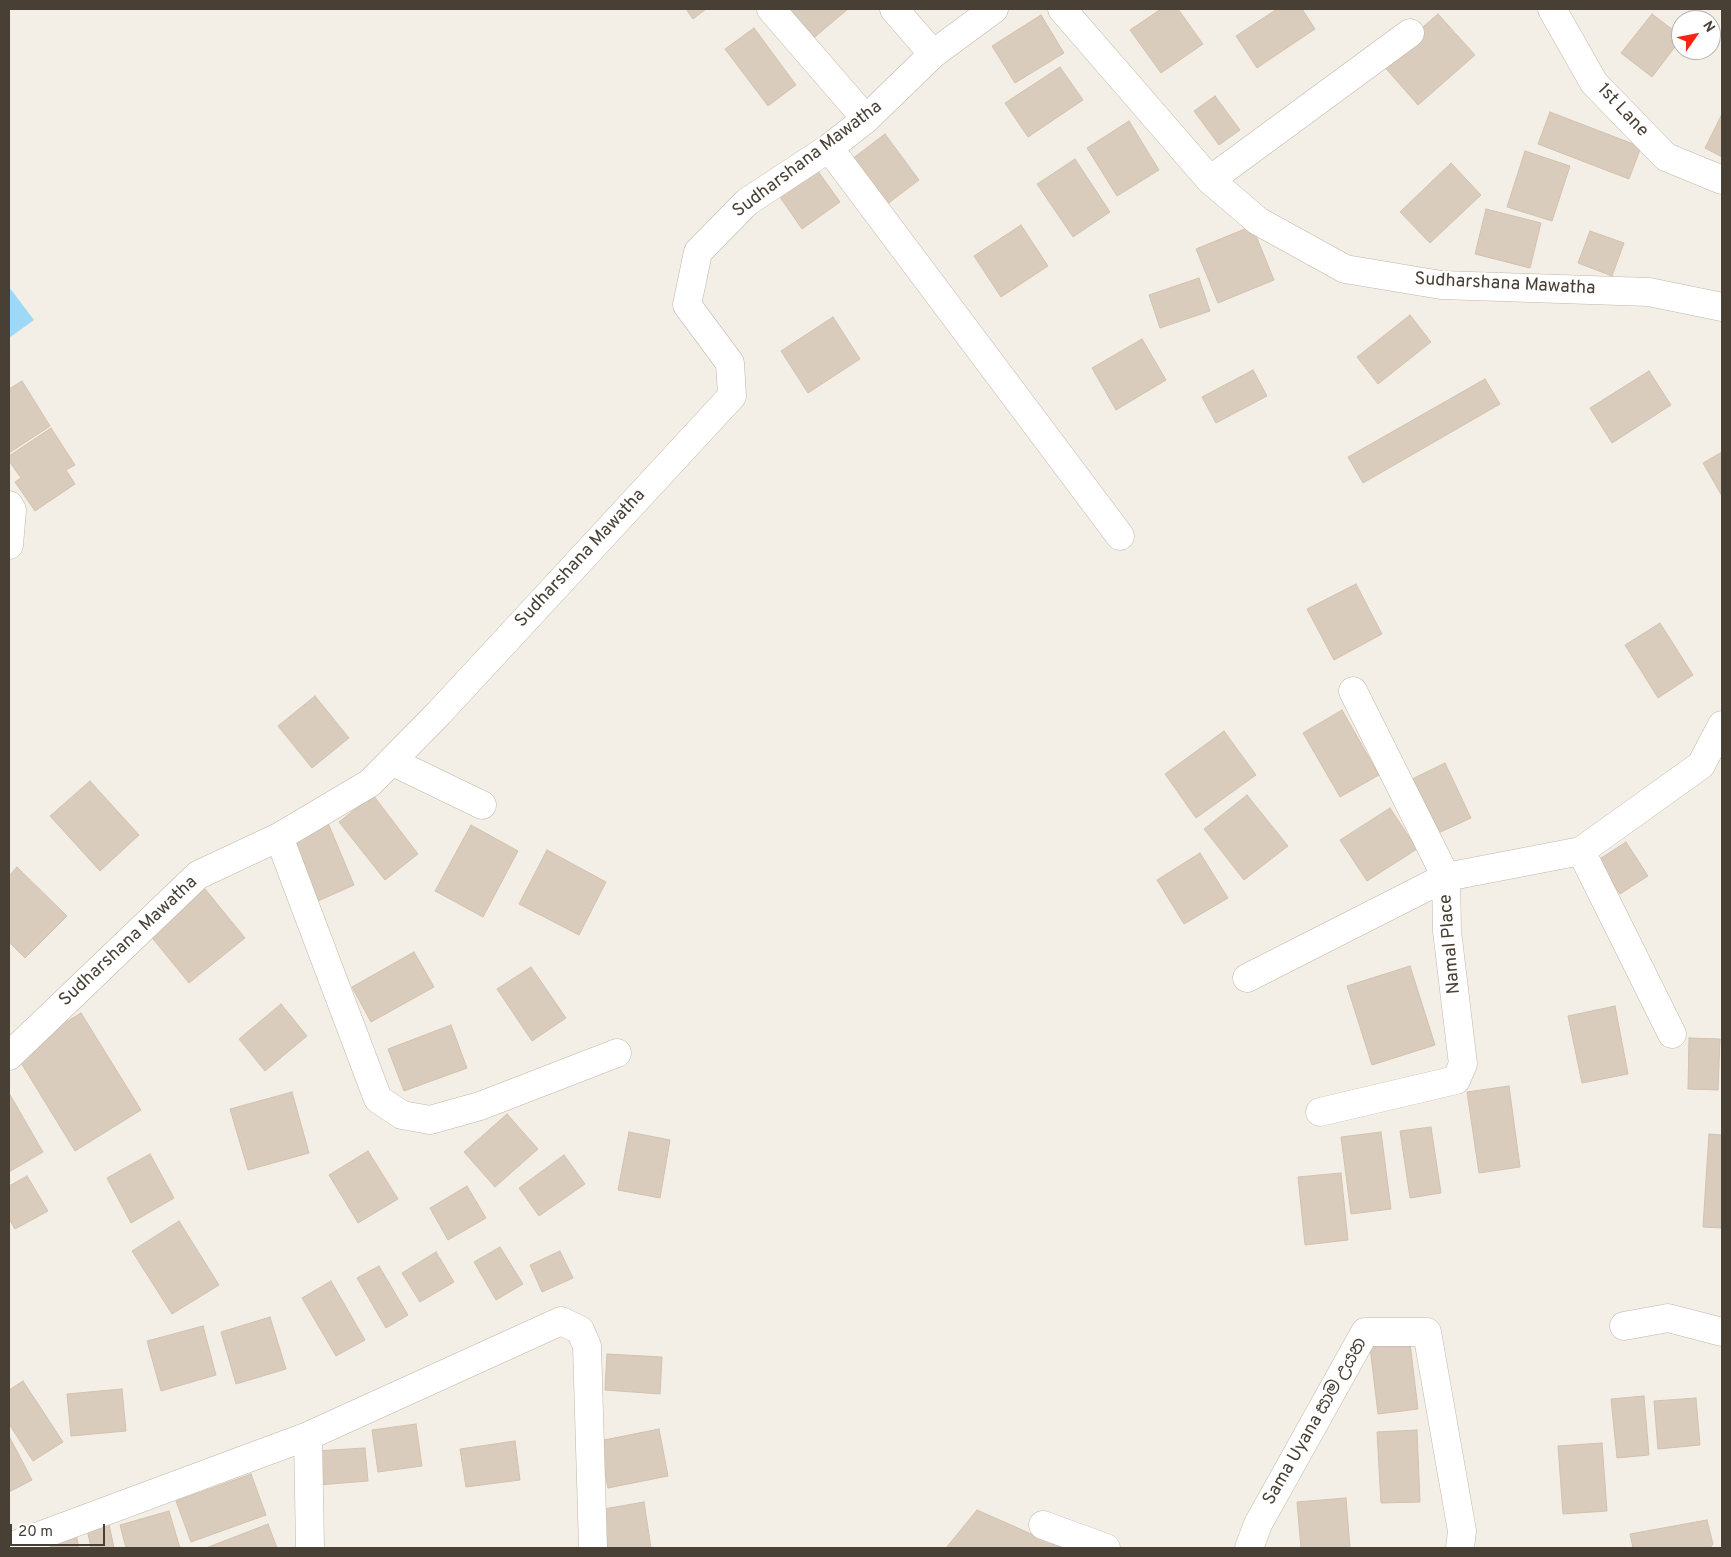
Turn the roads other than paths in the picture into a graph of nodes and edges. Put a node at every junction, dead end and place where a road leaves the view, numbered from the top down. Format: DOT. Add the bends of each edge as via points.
graph roads {
  1 [pos="771,9"];
  2 [pos="894,9"];
  3 [pos="994,9"];
  4 [pos="1062,9"];
  5 [pos="1552,9"];
  6 [pos="1410,33"];
  7 [pos="933,54"];
  8 [pos="866,120"];
  9 [pos="829,148"];
  10 [pos="1210,180"];
  11 [pos="1722,180"];
  12 [pos="1722,307"];
  13 [pos="9,505"];
  14 [pos="1120,536"];
  15 [pos="9,545"];
  16 [pos="1352,691"];
  17 [pos="1722,725"];
  18 [pos="393,762"];
  19 [pos="482,805"];
  20 [pos="279,837"];
  21 [pos="1581,851"];
  22 [pos="1446,877"];
  23 [pos="1247,978"];
  24 [pos="1672,1034"];
  25 [pos="617,1053"];
  26 [pos="9,1056"];
  27 [pos="1320,1112"];
  28 [pos="1624,1326"];
  29 [pos="1722,1332"];
  30 [pos="308,1436"];
  31 [pos="1043,1525"];
  32 [pos="9,1547"];
  33 [pos="310,1548"];
  34 [pos="594,1548"];
  35 [pos="1106,1548"];
  36 [pos="1249,1548"];
  37 [pos="1460,1548"];
  1 -- 8 [label="street"];
  2 -- 7 [label="street"];
  3 -- 7 [label="street, Sudharshana Mawatha"];
  4 -- 10 [label="street, Sudharshana Mawatha"];
  5 -- 11 [label="street, 1st Lane" via="1594,83 1666,157"];
  6 -- 10 [label="street"];
  7 -- 8 [label="street, Sudharshana Mawatha"];
  8 -- 9 [label="street, Sudharshana Mawatha"];
  9 -- 14 [label="street"];
  9 -- 18 [label="street, Sudharshana Mawatha" via="746,202 698,252 687,305 730,363 732,396"];
  10 -- 12 [label="street, Sudharshana Mawatha" via="1258,221 1345,269 1441,285 1650,292"];
  13 -- 15 [label="street" via="12,510"];
  16 -- 22 [label="street"];
  17 -- 21 [label="street, Namal Place" via="1702,764"];
  18 -- 19 [label="street"];
  18 -- 20 [label="street, Sudharshana Mawatha" via="370,783"];
  20 -- 25 [label="street" via="378,1098 402,1114 430,1120 480,1106"];
  20 -- 26 [label="street, Sudharshana Mawatha" via="198,874"];
  21 -- 22 [label="street, Namal Place"];
  21 -- 24 [label="street"];
  22 -- 23 [label="street"];
  22 -- 27 [label="street, Namal Place" via="1447,931 1464,1064 1456,1080"];
  28 -- 29 [label="street" via="1668,1318"];
  30 -- 32 [label="street"];
  30 -- 33 [label="street"];
  30 -- 34 [label="street" via="561,1321 580,1330 587,1346"];
  31 -- 35 [label="street"];
  36 -- 37 [label="street, Sama Uyana සාම උයන" via="1258,1524 1365,1332 1427,1332 1462,1531"];
}
